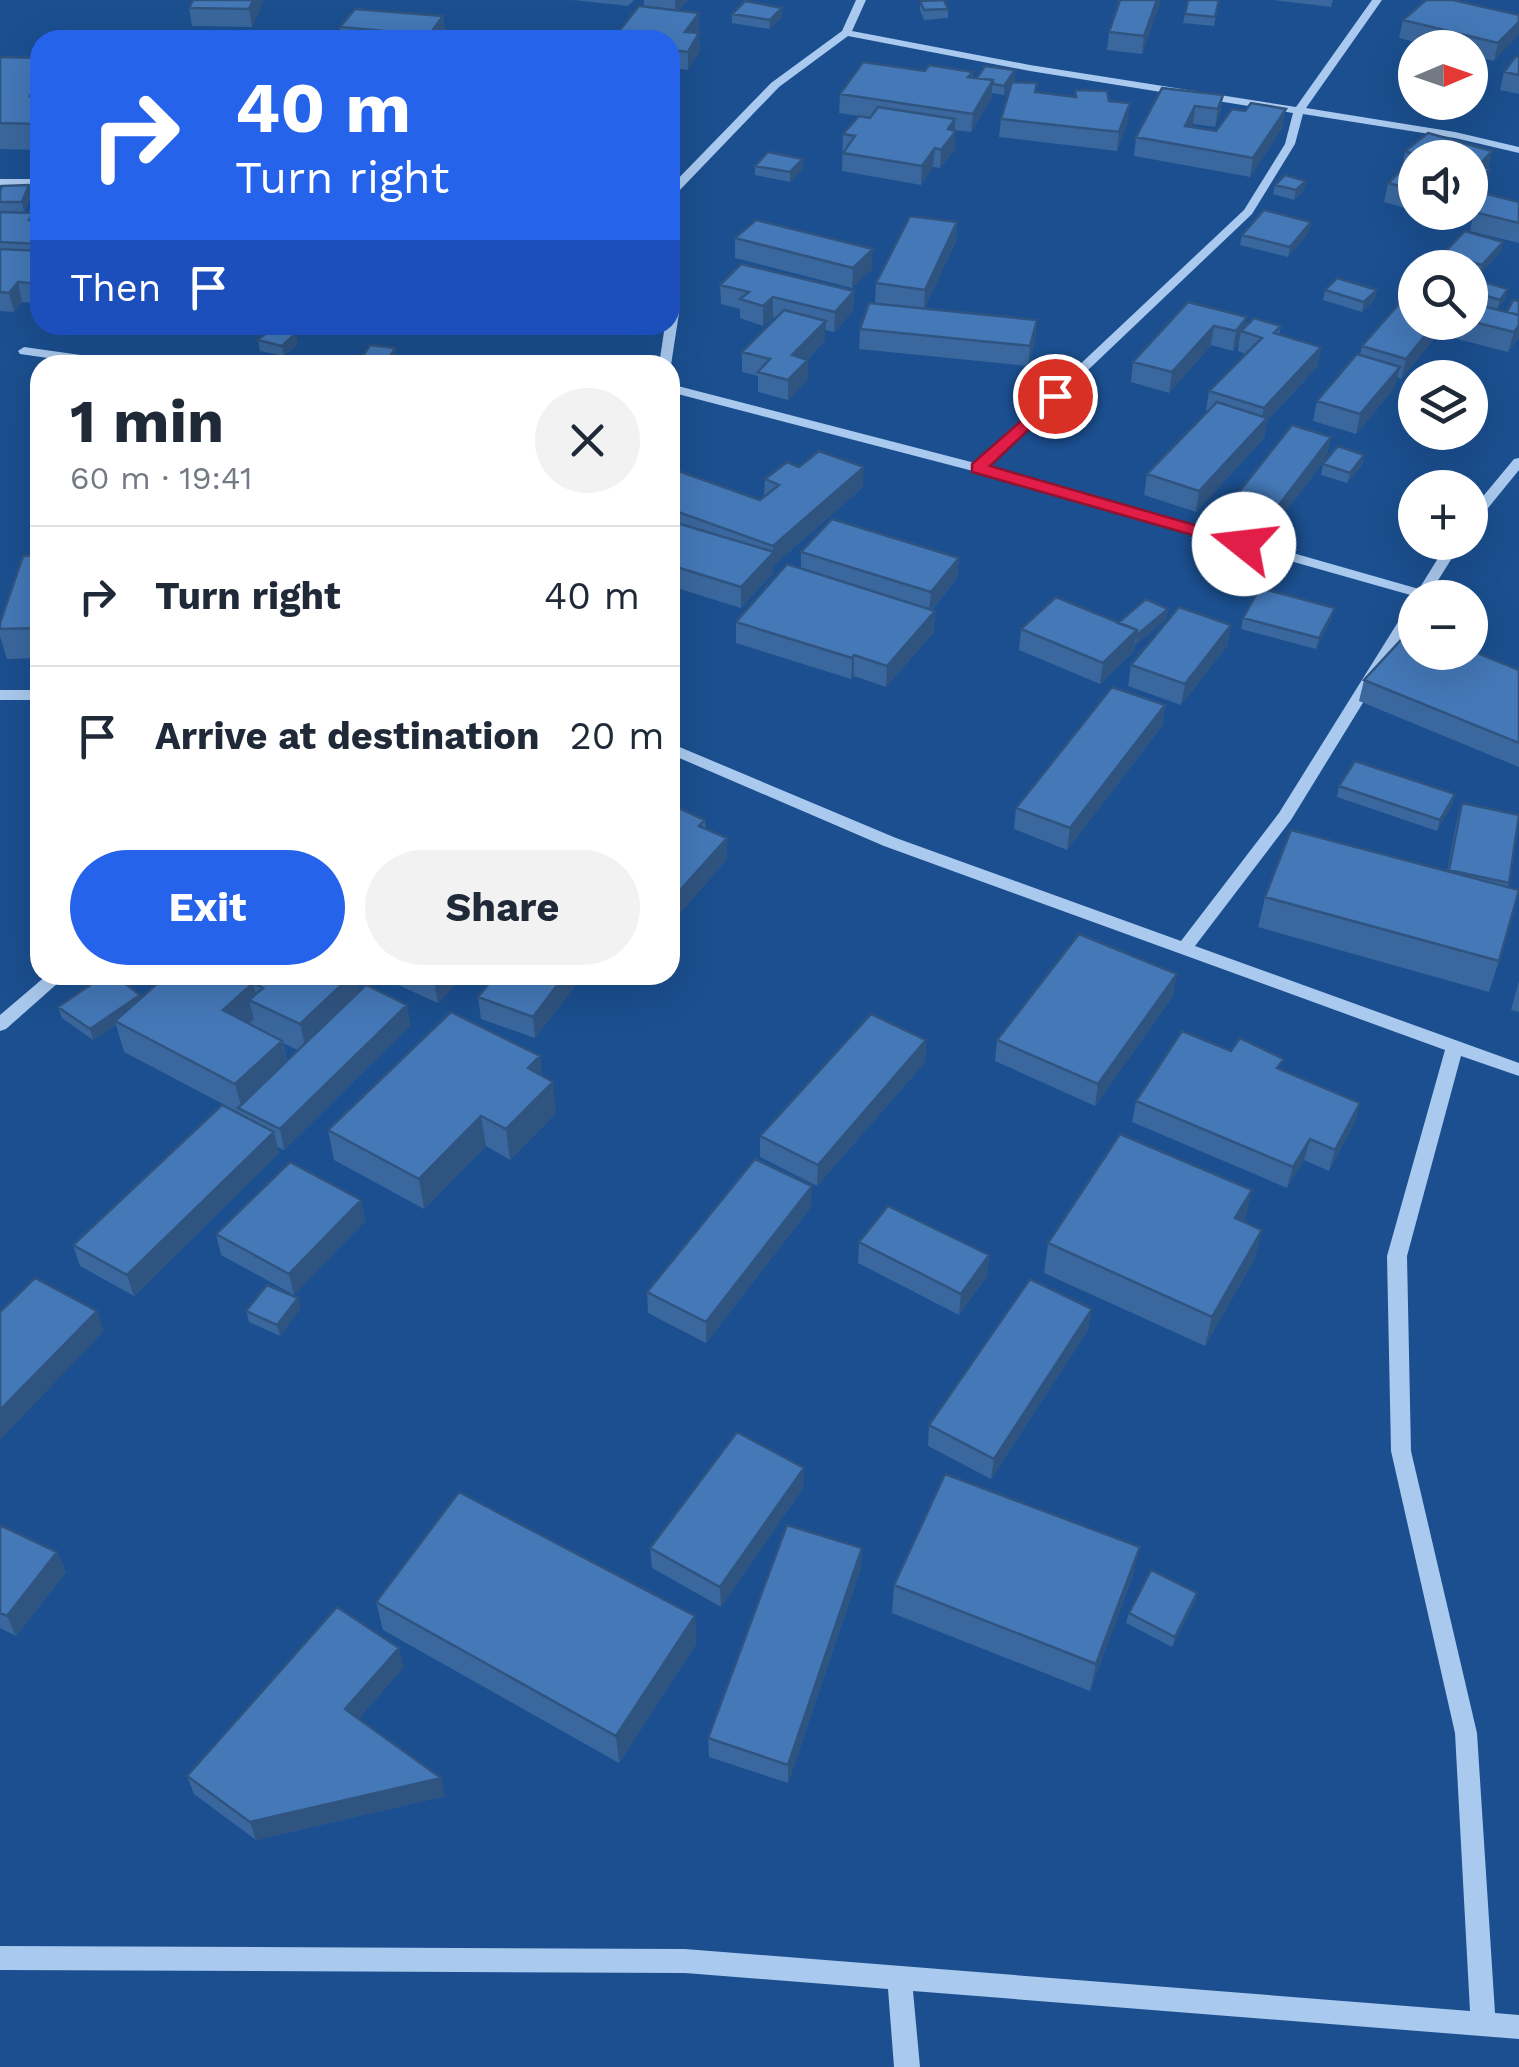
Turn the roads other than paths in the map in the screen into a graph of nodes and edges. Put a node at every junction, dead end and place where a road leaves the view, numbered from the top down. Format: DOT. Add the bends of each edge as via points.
graph roads {
  1 [pos="861,0"];
  2 [pos="1377,0"];
  3 [pos="846,33"];
  4 [pos="1299,110"];
  5 [pos="1519,150"];
  6 [pos="0,182"];
  7 [pos="30,182"];
  8 [pos="680,183"];
  9 [pos="24,351"];
  10 [pos="52,355"];
  11 [pos="680,391"];
  12 [pos="1519,462"];
  13 [pos="978,468"];
  14 [pos="1488,499"];
  15 [pos="1398,593"];
  16 [pos="1398,633"];
  17 [pos="0,695"];
  18 [pos="30,695"];
  19 [pos="680,752"];
  20 [pos="1186,947"];
  21 [pos="46,985"];
  22 [pos="0,1025"];
  23 [pos="1455,1046"];
  24 [pos="1519,1070"];
  25 [pos="0,1958"];
  26 [pos="898,1976"];
  27 [pos="1483,2022"];
  28 [pos="1519,2027"];
  29 [pos="907,2067"];
  1 -- 3 [label="street"];
  2 -- 4 [label="street"];
  3 -- 4 [label="street"];
  3 -- 8 [label="street" via="775,85"];
  4 -- 5 [label="street"];
  4 -- 13 [label="street" via="1290,144 1248,212"];
  6 -- 7 [label="street"];
  9 -- 10 [label="street"];
  11 -- 13 [label="street"];
  12 -- 14 [label="street"];
  13 -- 15 [label="street"];
  16 -- 20 [label="street" via="1285,816"];
  17 -- 18 [label="street"];
  19 -- 20 [label="street" via="890,842"];
  20 -- 23 [label="street"];
  21 -- 22 [label="street"];
  23 -- 24 [label="street"];
  23 -- 27 [label="street" via="1398,1256 1402,1450 1466,1734"];
  25 -- 26 [label="street" via="685,1961"];
  26 -- 27 [label="street"];
  26 -- 29 [label="street"];
  27 -- 28 [label="street"];
}
